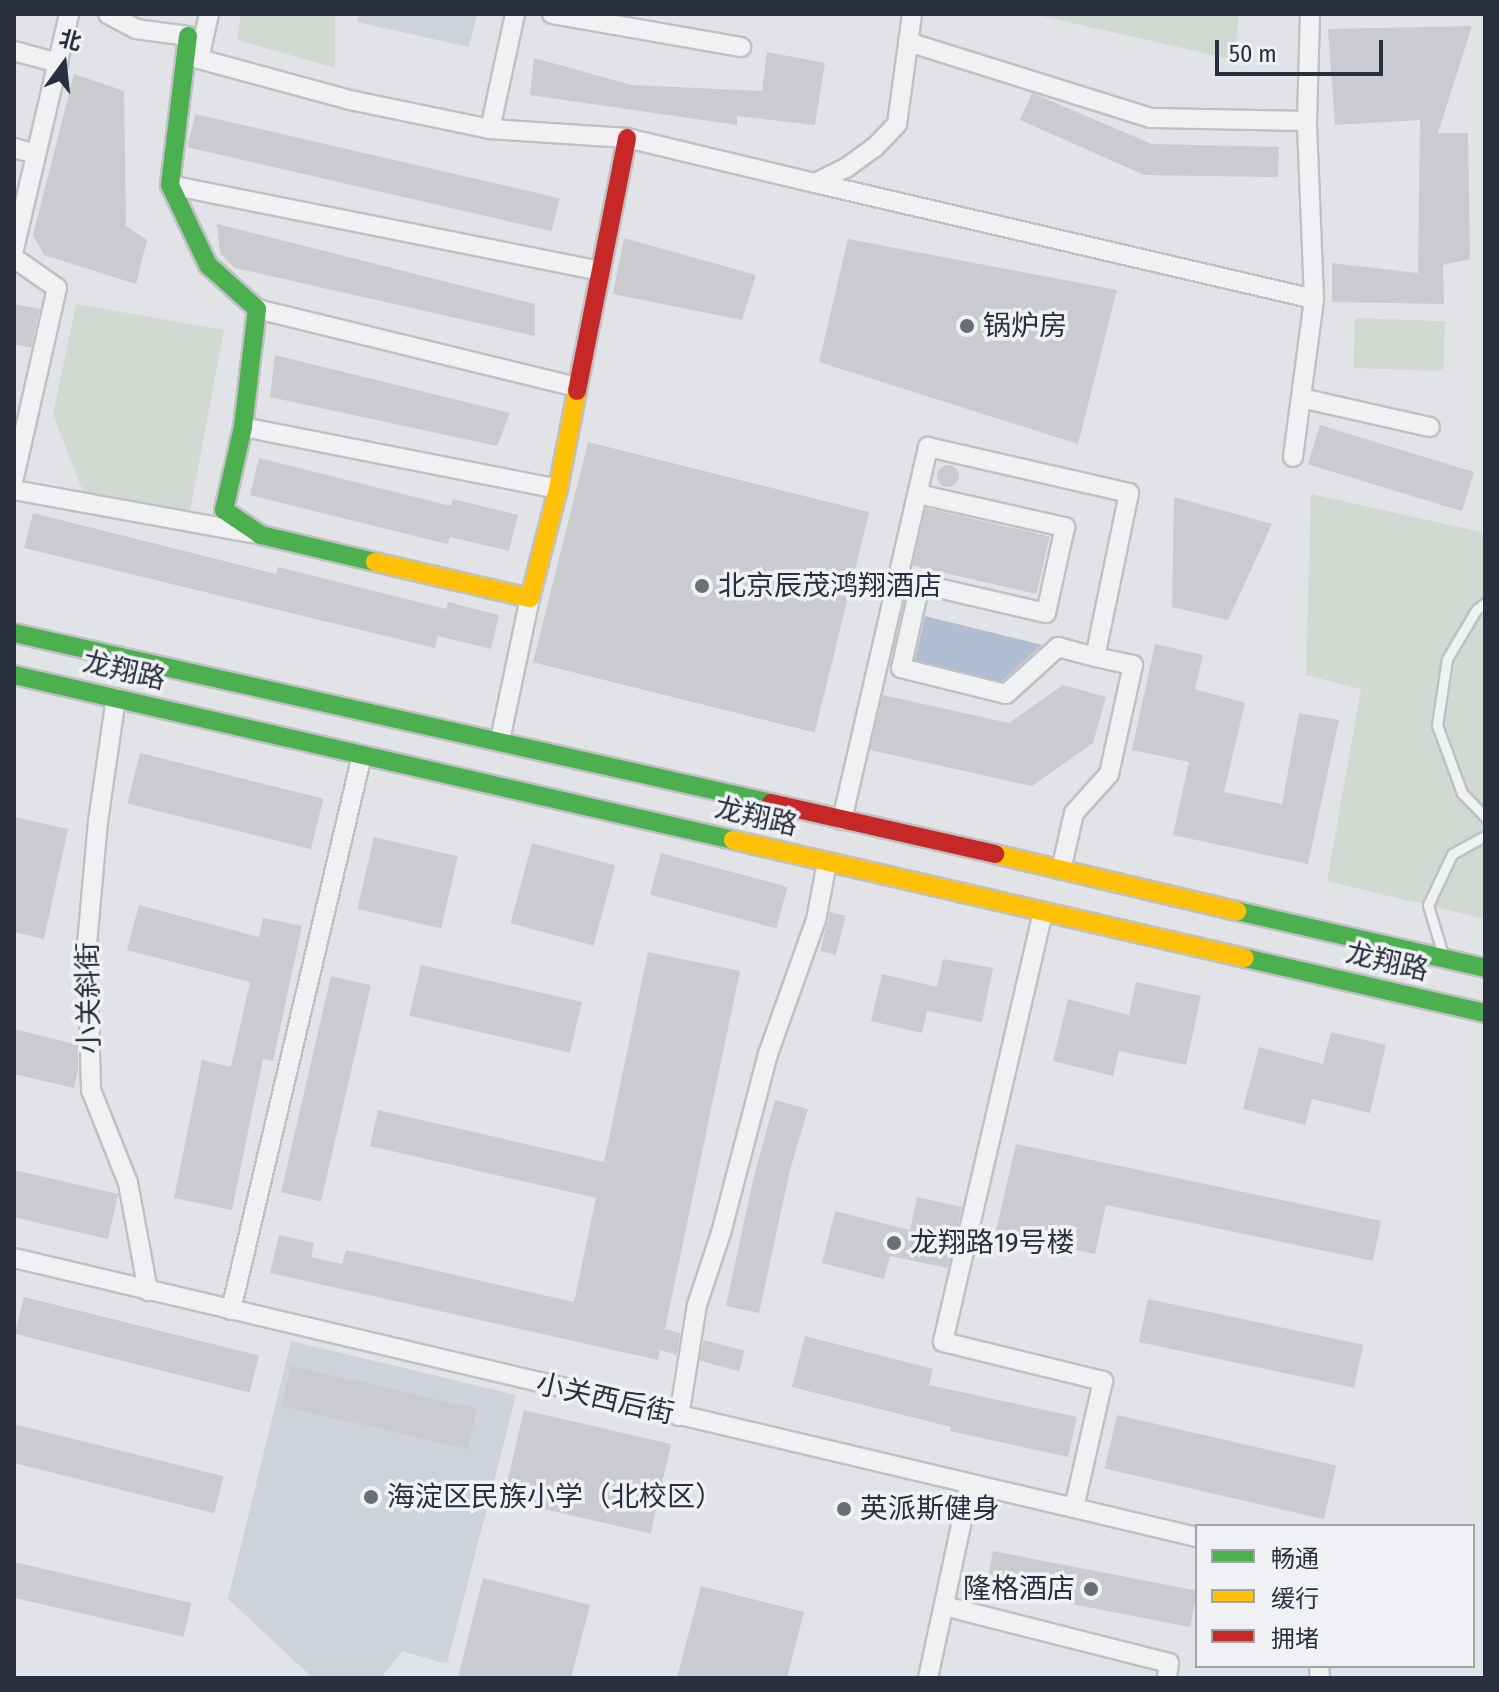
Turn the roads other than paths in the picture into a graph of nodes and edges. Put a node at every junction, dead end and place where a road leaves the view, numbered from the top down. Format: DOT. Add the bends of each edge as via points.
graph roads {
  1 [pos="69,14"];
  2 [pos="108,14"];
  3 [pos="209,14"];
  4 [pos="515,14"];
  5 [pos="552,14"];
  6 [pos="912,14"];
  7 [pos="1310,14"];
  8 [pos="188,36"];
  9 [pos="908,42"];
  10 [pos="741,47"];
  11 [pos="14,51"];
  12 [pos="199,59"];
  13 [pos="58,63"];
  14 [pos="1307,121"];
  15 [pos="490,129"];
  16 [pos="627,138"];
  17 [pos="14,148"];
  18 [pos="36,154"];
  19 [pos="815,183"];
  20 [pos="170,185"];
  21 [pos="14,249"];
  22 [pos="14,258"];
  23 [pos="600,271"];
  24 [pos="1314,299"];
  25 [pos="257,309"];
  26 [pos="14,384"];
  27 [pos="578,387"];
  28 [pos="34,388"];
  29 [pos="1301,398"];
  30 [pos="243,427"];
  31 [pos="1430,427"];
  32 [pos="1293,457"];
  33 [pos="14,477"];
  34 [pos="558,489"];
  35 [pos="14,490"];
  36 [pos="918,494"];
  37 [pos="261,535"];
  38 [pos="530,598"];
  39 [pos="1485,603"];
  40 [pos="14,633"];
  41 [pos="1080,641"];
  42 [pos="1095,657"];
  43 [pos="14,675"];
  44 [pos="894,675"];
  45 [pos="874,683"];
  46 [pos="116,698"];
  47 [pos="500,740"];
  48 [pos="362,755"];
  49 [pos="1485,817"];
  50 [pos="842,820"];
  51 [pos="1485,836"];
  52 [pos="827,863"];
  53 [pos="1061,870"];
  54 [pos="1043,912"];
  55 [pos="1444,959"];
  56 [pos="1485,968"];
  57 [pos="1485,1013"];
  58 [pos="14,1258"];
  59 [pos="148,1291"];
  60 [pos="231,1310"];
  61 [pos="679,1416"];
  62 [pos="970,1484"];
  63 [pos="1074,1508"];
  64 [pos="1195,1537"];
  65 [pos="944,1606"];
  66 [pos="928,1678"];
  67 [pos="1167,1678"];
  1 -- 13 [label="street"];
  2 -- 8 [label="street" via="136,29"];
  3 -- 12 [label="street"];
  4 -- 15 [label="street"];
  5 -- 10 [label="street"];
  6 -- 9 [label="street"];
  7 -- 14 [label="street"];
  8 -- 12 [label="street"];
  8 -- 20 [label="street"];
  9 -- 14 [label="street" via="1150,118"];
  9 -- 19 [label="street" via="897,124 874,148"];
  11 -- 13 [label="street"];
  12 -- 15 [label="street" via="350,100"];
  13 -- 18 [label="street"];
  14 -- 24 [label="street"];
  15 -- 16 [label="street"];
  16 -- 19 [label="street"];
  16 -- 23 [label="street"];
  17 -- 18 [label="street"];
  18 -- 21 [label="street"];
  19 -- 24 [label="street"];
  20 -- 23 [label="street"];
  20 -- 25 [label="street" via="208,265"];
  22 -- 28 [label="street" via="57,288"];
  23 -- 27 [label="street"];
  24 -- 29 [label="street"];
  25 -- 27 [label="street"];
  25 -- 30 [label="street"];
  26 -- 28 [label="street"];
  27 -- 34 [label="street"];
  28 -- 33 [label="street"];
  29 -- 31 [label="street"];
  29 -- 32 [label="street"];
  30 -- 34 [label="street"];
  30 -- 37 [label="street" via="224,510"];
  34 -- 38 [label="street"];
  35 -- 37 [label="street"];
  36 -- 42 [label="street" via="928,447 1129,493"];
  36 -- 42 [label="street" via="1065,527 1046,613 920,584 901,668 1006,694 1058,647"];
  36 -- 45 [label="street"];
  37 -- 38 [label="street"];
  38 -- 47 [label="street"];
  39 -- 49 [label="lane" via="1447,659 1437,725 1462,793"];
  40 -- 47 [label="street, 龙翔路"];
  41 -- 42 [label="street"];
  42 -- 53 [label="street" via="1133,665 1109,774 1074,813"];
  43 -- 46 [label="street, 龙翔路"];
  44 -- 45 [label="street" via="886,686"];
  45 -- 50 [label="street"];
  46 -- 48 [label="street, 龙翔路"];
  46 -- 59 [label="street, 小关斜街" via="87,944 91,1090 128,1183"];
  47 -- 50 [label="street, 龙翔路"];
  48 -- 52 [label="street, 龙翔路"];
  48 -- 60 [label="street"];
  50 -- 53 [label="street, 龙翔路"];
  51 -- 55 [label="lane" via="1452,854 1428,905"];
  52 -- 54 [label="street, 龙翔路"];
  52 -- 61 [label="street" via="816,920 768,1054 697,1305"];
  53 -- 55 [label="street, 龙翔路"];
  54 -- 57 [label="street, 龙翔路"];
  54 -- 63 [label="street" via="943,1342 1103,1381"];
  55 -- 56 [label="street, 龙翔路"];
  58 -- 59 [label="street, 小关西后街"];
  59 -- 60 [label="street, 小关西后街"];
  60 -- 61 [label="street, 小关西后街"];
  61 -- 62 [label="street, 小关西后街"];
  62 -- 63 [label="street, 小关西后街"];
  62 -- 65 [label="street"];
  63 -- 64 [label="street, 小关西后街"];
  65 -- 66 [label="street"];
  65 -- 67 [label="street" via="1169,1663"];
}
